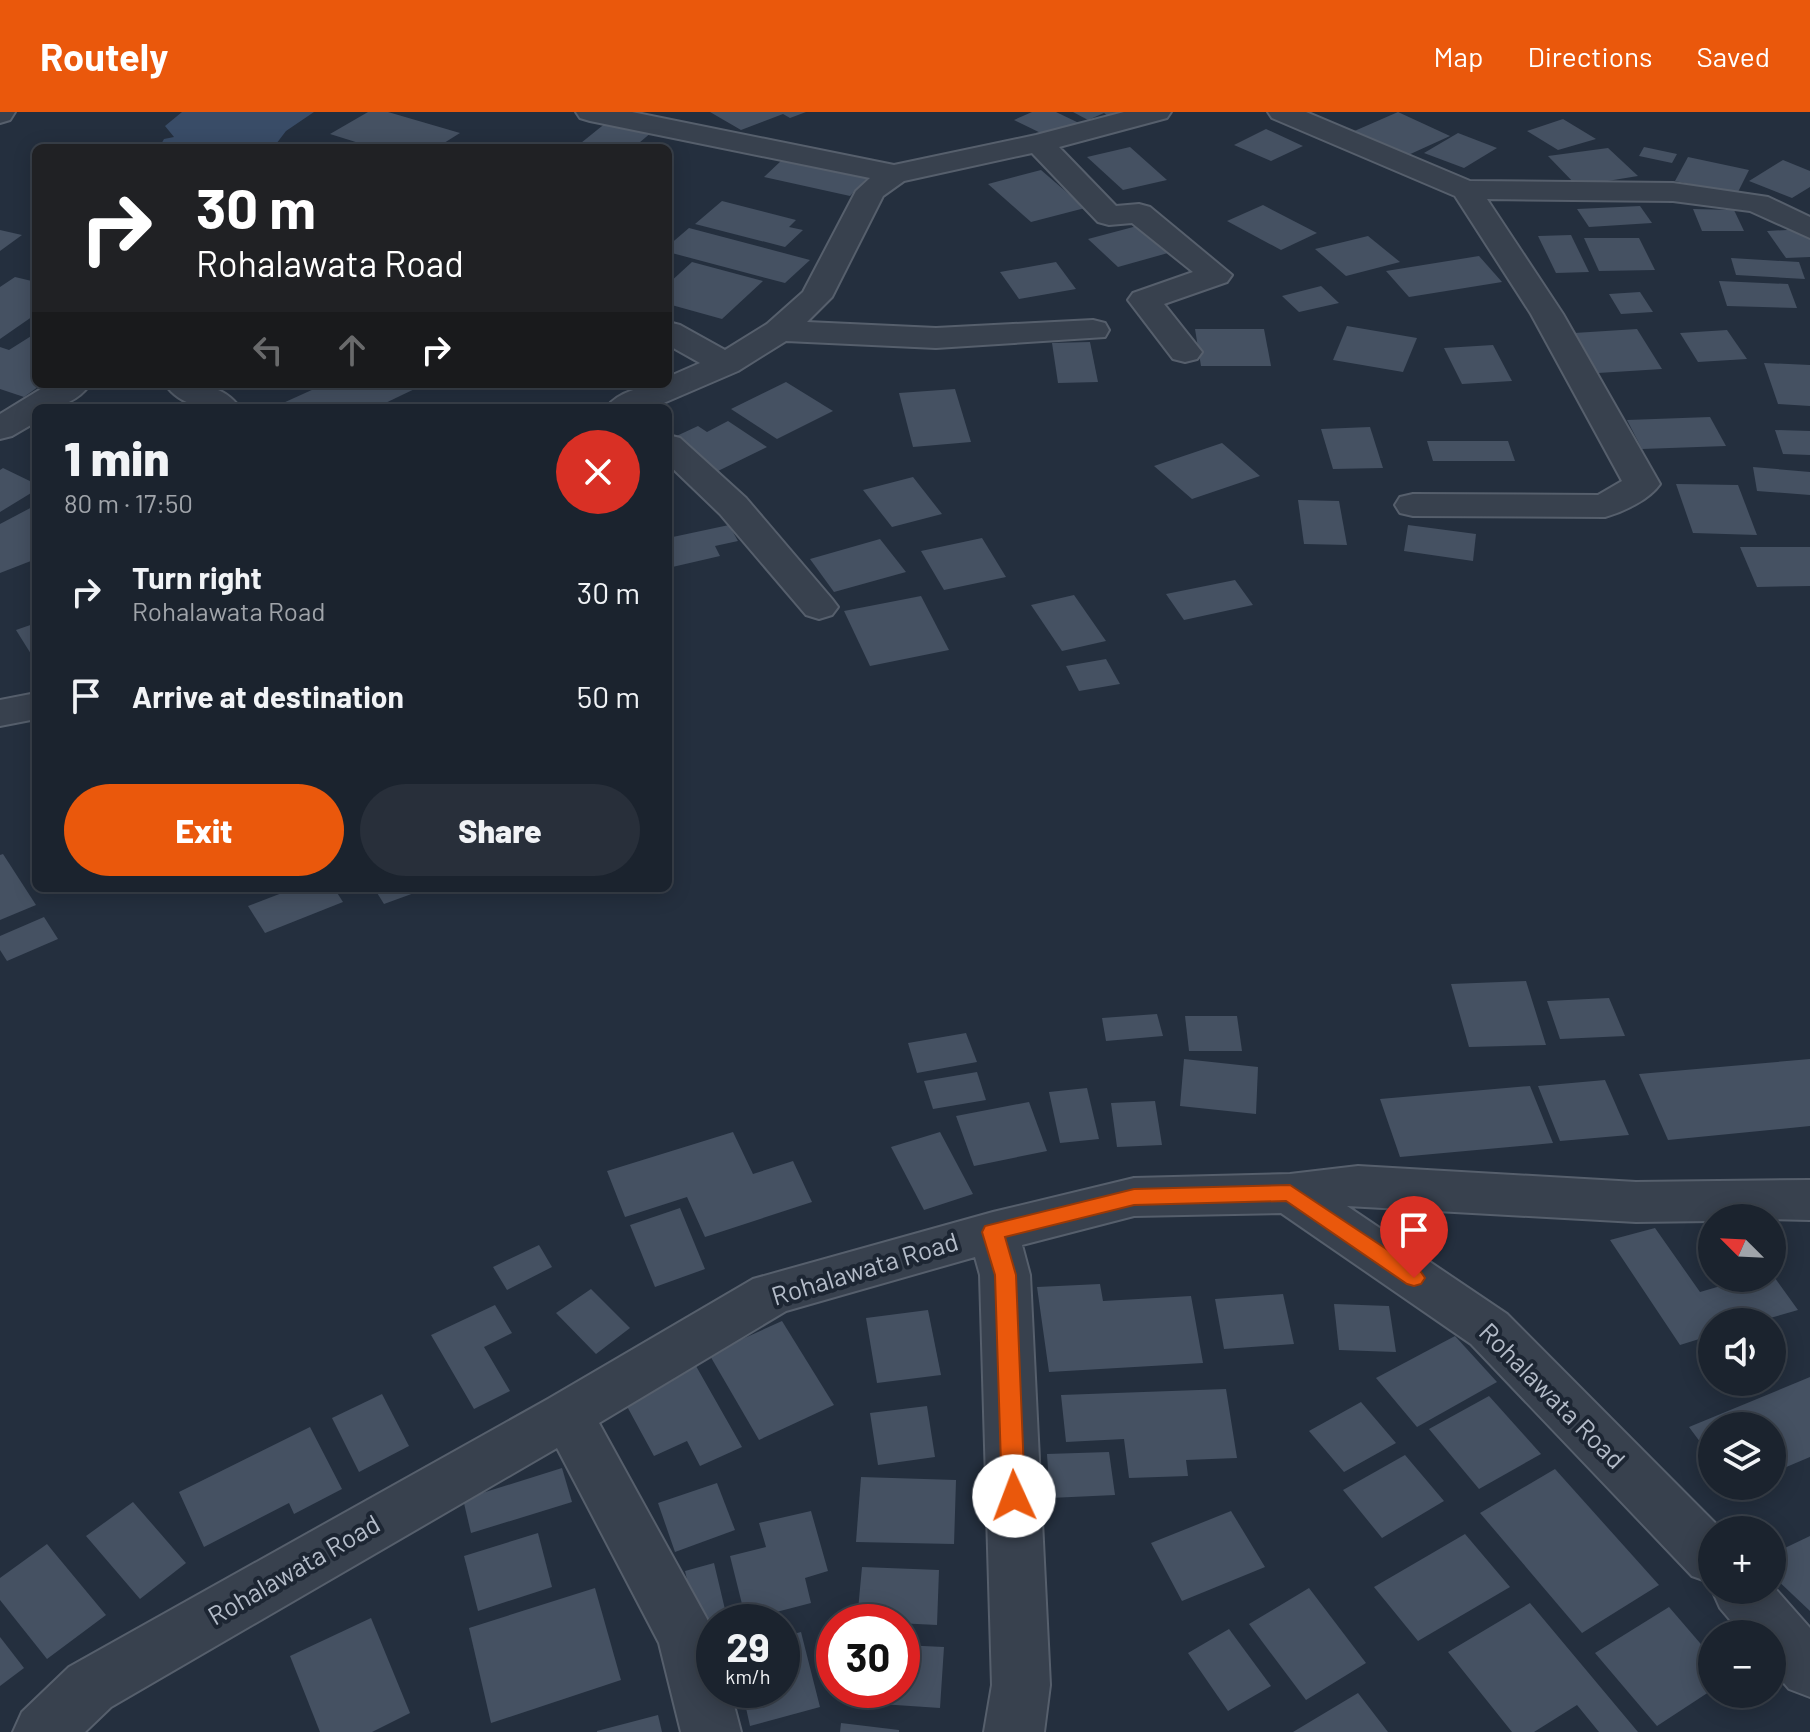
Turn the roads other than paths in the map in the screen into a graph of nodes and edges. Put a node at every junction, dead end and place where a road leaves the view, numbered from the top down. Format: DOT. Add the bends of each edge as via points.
graph roads {
  1 [pos="590,112"];
  2 [pos="1157,112"];
  3 [pos="1282,112"];
  4 [pos="1039,143"];
  5 [pos="894,174"];
  6 [pos="1466,190"];
  7 [pos="1810,229"];
  8 [pos="1093,330"];
  9 [pos="779,331"];
  10 [pos="672,334"];
  11 [pos="1185,352"];
  12 [pos="726,364"];
  13 [pos="672,387"];
  14 [pos="67,388"];
  15 [pos="189,388"];
  16 [pos="670,388"];
  17 [pos="41,404"];
  18 [pos="216,404"];
  19 [pos="633,404"];
  20 [pos="32,409"];
  21 [pos="0,429"];
  22 [pos="672,449"];
  23 [pos="1413,505"];
  24 [pos="819,607"];
  25 [pos="32,707"];
  26 [pos="0,713"];
  27 [pos="1290,1193"];
  28 [pos="1810,1200"];
  29 [pos="993,1232"];
  30 [pos="567,1415"];
  31 [pos="1698,1544"];
  32 [pos="1752,1604"];
  33 [pos="1810,1670"];
  34 [pos="43,1732"];
  35 [pos="711,1732"];
  36 [pos="1014,1732"];
  1 -- 5 [label="street"];
  2 -- 4 [label="street"];
  3 -- 6 [label="street"];
  4 -- 5 [label="street"];
  4 -- 11 [label="street" via="1109,216 1139,213 1216,275 1144,300"];
  5 -- 9 [label="street" via="871,191 816,297"];
  6 -- 7 [label="street" via="1673,192 1757,203"];
  6 -- 23 [label="street" via="1547,314 1642,484 1605,506"];
  8 -- 9 [label="street" via="936,338"];
  9 -- 12 [label="street"];
  10 -- 12 [label="street"];
  12 -- 13 [label="street"];
  14 -- 17 [label="street"];
  15 -- 18 [label="street"];
  16 -- 19 [label="street"];
  20 -- 21 [label="street"];
  22 -- 24 [label="street" via="733,506"];
  25 -- 26 [label="street"];
  27 -- 28 [label="street" via="1358,1185 1636,1202"];
  27 -- 29 [label="street, Rohalawata Road" via="1134,1197"];
  27 -- 31 [label="street, Rohalawata Road" via="1489,1329"];
  29 -- 30 [label="street, Rohalawata Road" via="771,1294"];
  29 -- 36 [label="street" via="1005,1275 1021,1685"];
  30 -- 34 [label="street, Rohalawata Road" via="90,1687"];
  30 -- 35 [label="street" via="687,1638"];
  32 -- 33 [label="street"];
}
